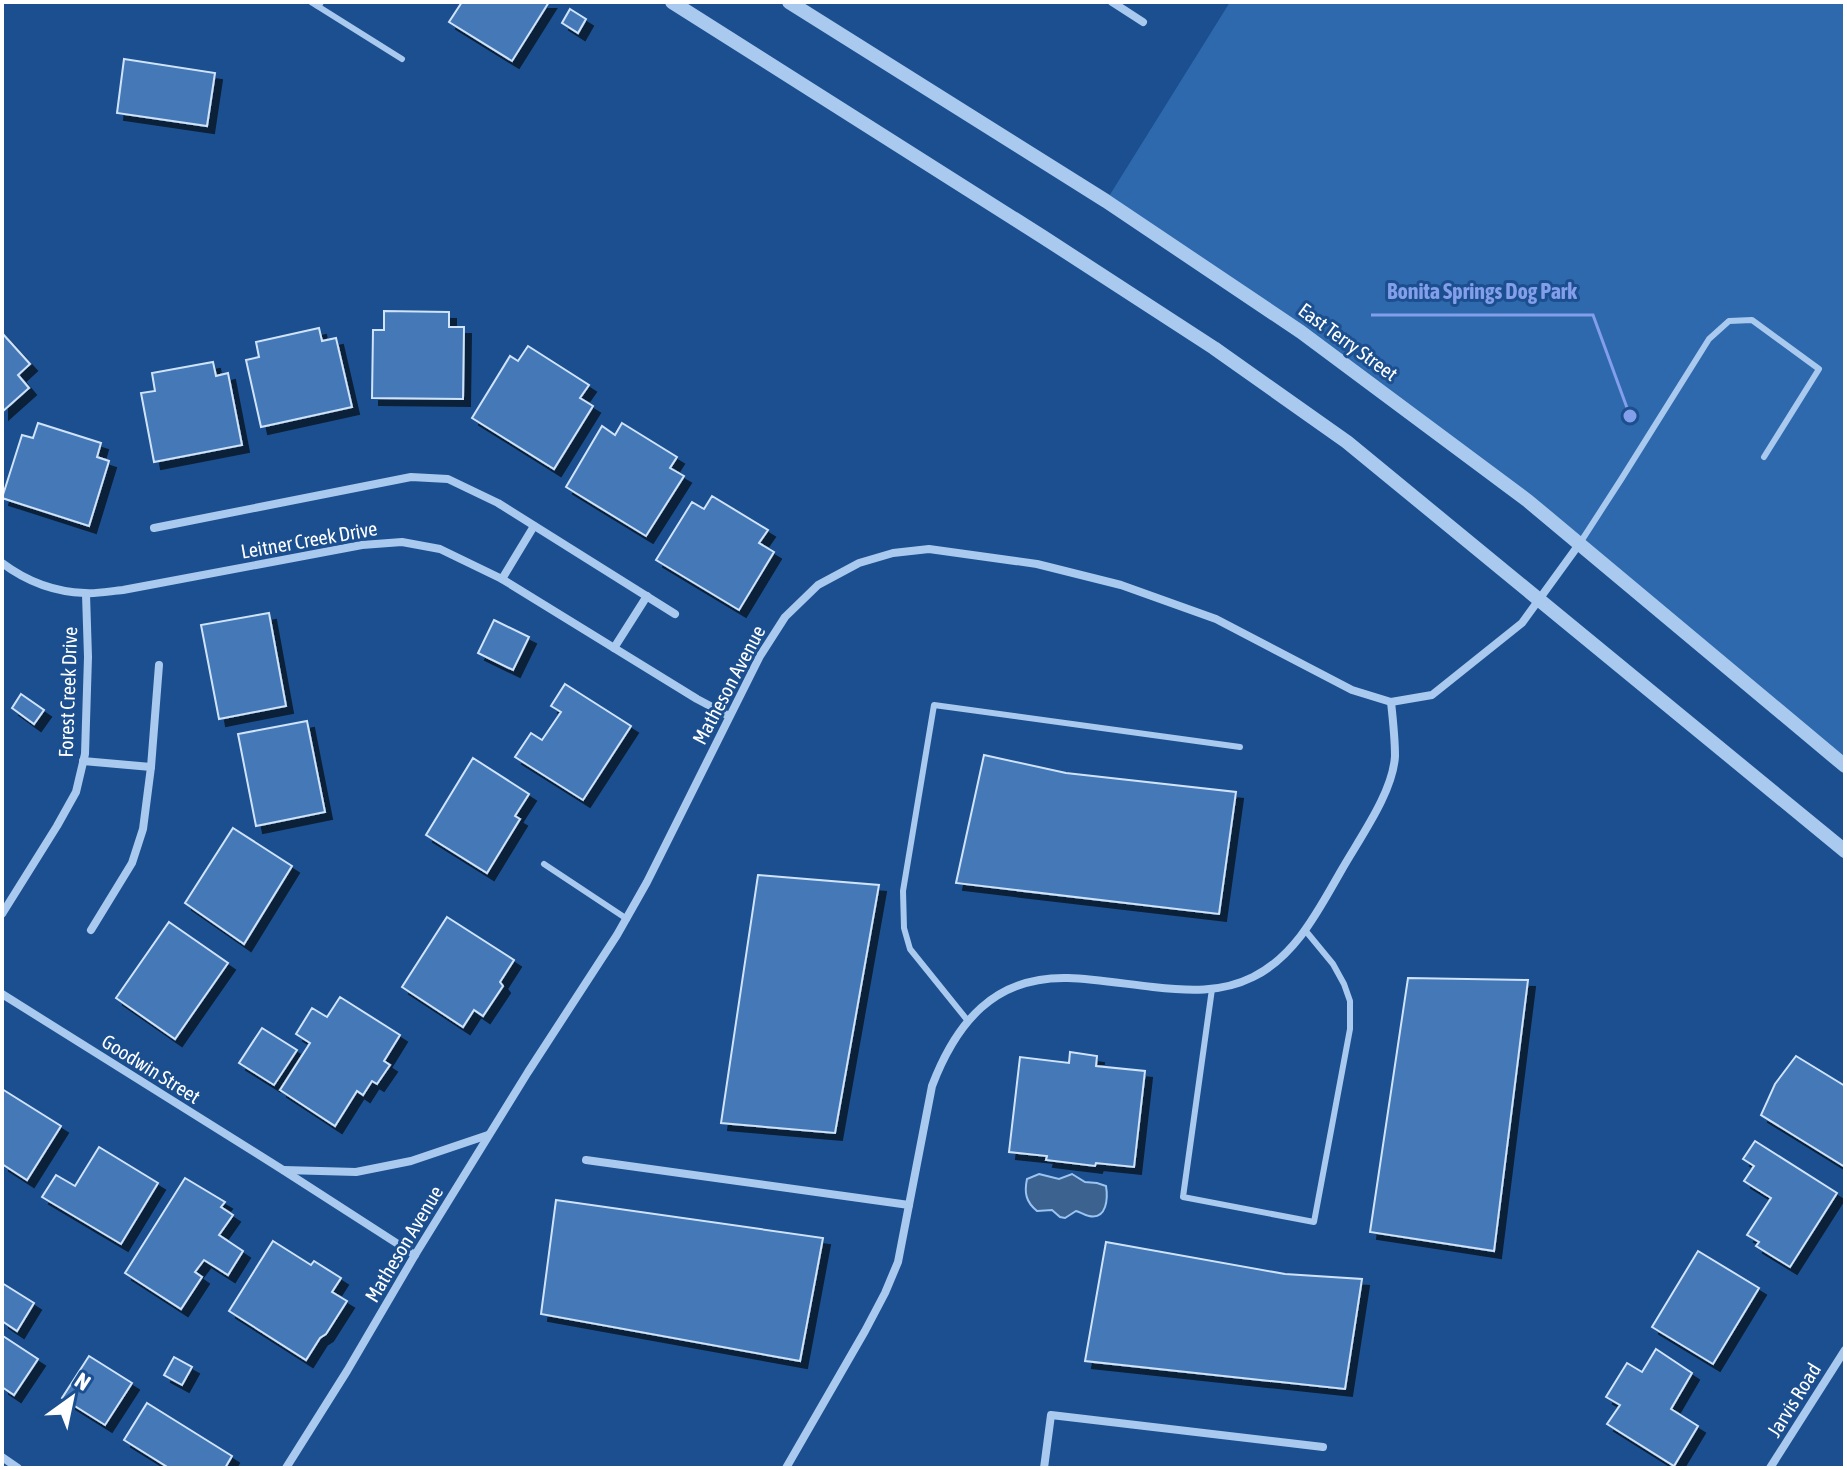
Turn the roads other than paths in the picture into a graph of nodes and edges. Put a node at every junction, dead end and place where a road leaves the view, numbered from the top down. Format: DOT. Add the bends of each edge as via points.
graph roads {
  1 [pos="672,2"];
  2 [pos="789,2"];
  3 [pos="1112,2"];
  4 [pos="316,3"];
  5 [pos="1143,22"];
  6 [pos="402,59"];
  7 [pos="1764,457"];
  8 [pos="534,526"];
  9 [pos="154,528"];
  10 [pos="1580,543"];
  11 [pos="2,563"];
  12 [pos="502,579"];
  13 [pos="86,594"];
  14 [pos="647,596"];
  15 [pos="1539,599"];
  16 [pos="675,614"];
  17 [pos="614,648"];
  18 [pos="159,665"];
  19 [pos="1391,702"];
  20 [pos="729,716"];
  21 [pos="1240,747"];
  22 [pos="83,761"];
  23 [pos="1845,766"];
  24 [pos="151,767"];
  25 [pos="1845,851"];
  26 [pos="544,864"];
  27 [pos="2,914"];
  28 [pos="627,919"];
  29 [pos="91,930"];
  30 [pos="1305,930"];
  31 [pos="1212,989"];
  32 [pos="2,994"];
  33 [pos="968,1021"];
  34 [pos="489,1134"];
  35 [pos="586,1160"];
  36 [pos="283,1170"];
  37 [pos="909,1205"];
  38 [pos="415,1255"];
  39 [pos="1845,1350"];
  40 [pos="1323,1447"];
  41 [pos="2,1457"];
  42 [pos="18,1468"];
  43 [pos="286,1468"];
  44 [pos="786,1468"];
  45 [pos="1044,1468"];
  46 [pos="1770,1468"];
  1 -- 15 [label="street" via="1214,348 1347,442"];
  2 -- 10 [label="street, East Terry Street" via="1106,201 1301,332"];
  3 -- 5 [label="street"];
  4 -- 6 [label="lane"];
  7 -- 10 [label="lane" via="1819,369 1752,320 1729,321 1709,339"];
  8 -- 9 [label="street" via="448,479 411,477"];
  8 -- 12 [label="street"];
  8 -- 14 [label="street"];
  10 -- 15 [label="street, Matheson Avenue"];
  10 -- 23 [label="street, East Terry Street"];
  11 -- 13 [label="street, Leitner Creek Drive" via="50,588"];
  12 -- 13 [label="street, Leitner Creek Drive" via="440,549 402,542"];
  12 -- 17 [label="street, Leitner Creek Drive"];
  13 -- 22 [label="street, Forest Creek Drive"];
  14 -- 16 [label="street"];
  14 -- 17 [label="street"];
  15 -- 19 [label="street, Matheson Avenue" via="1522,623 1432,695"];
  15 -- 25 [label="street"];
  17 -- 20 [label="street, Leitner Creek Drive"];
  18 -- 24 [label="street"];
  19 -- 20 [label="street, Matheson Avenue" via="1352,690 1216,619 1121,585 1037,564 929,549 859,563 818,585 785,617"];
  19 -- 30 [label="street" via="1395,759 1387,790"];
  20 -- 28 [label="street, Matheson Avenue"];
  21 -- 33 [label="lane" via="934,705 903,891 904,928 910,949"];
  22 -- 24 [label="street"];
  22 -- 27 [label="street, Forest Creek Drive" via="76,792"];
  24 -- 29 [label="street" via="143,829 132,863"];
  26 -- 28 [label="lane"];
  28 -- 34 [label="street, Matheson Avenue"];
  30 -- 31 [label="street" via="1256,976"];
  30 -- 31 [label="lane" via="1333,964 1350,1001 1350,1029 1314,1222 1183,1197"];
  31 -- 33 [label="street" via="1036,980 989,1000"];
  32 -- 36 [label="street, Goodwin Street"];
  33 -- 37 [label="street" via="932,1086"];
  34 -- 36 [label="street" via="411,1161 356,1172"];
  34 -- 38 [label="street, Matheson Avenue"];
  35 -- 37 [label="street"];
  36 -- 38 [label="street, Goodwin Street"];
  37 -- 44 [label="street" via="898,1262 885,1293"];
  38 -- 43 [label="street, Matheson Avenue"];
  39 -- 46 [label="street, Jarvis Road"];
  40 -- 45 [label="street" via="1051,1415"];
  41 -- 42 [label="street"];
}
